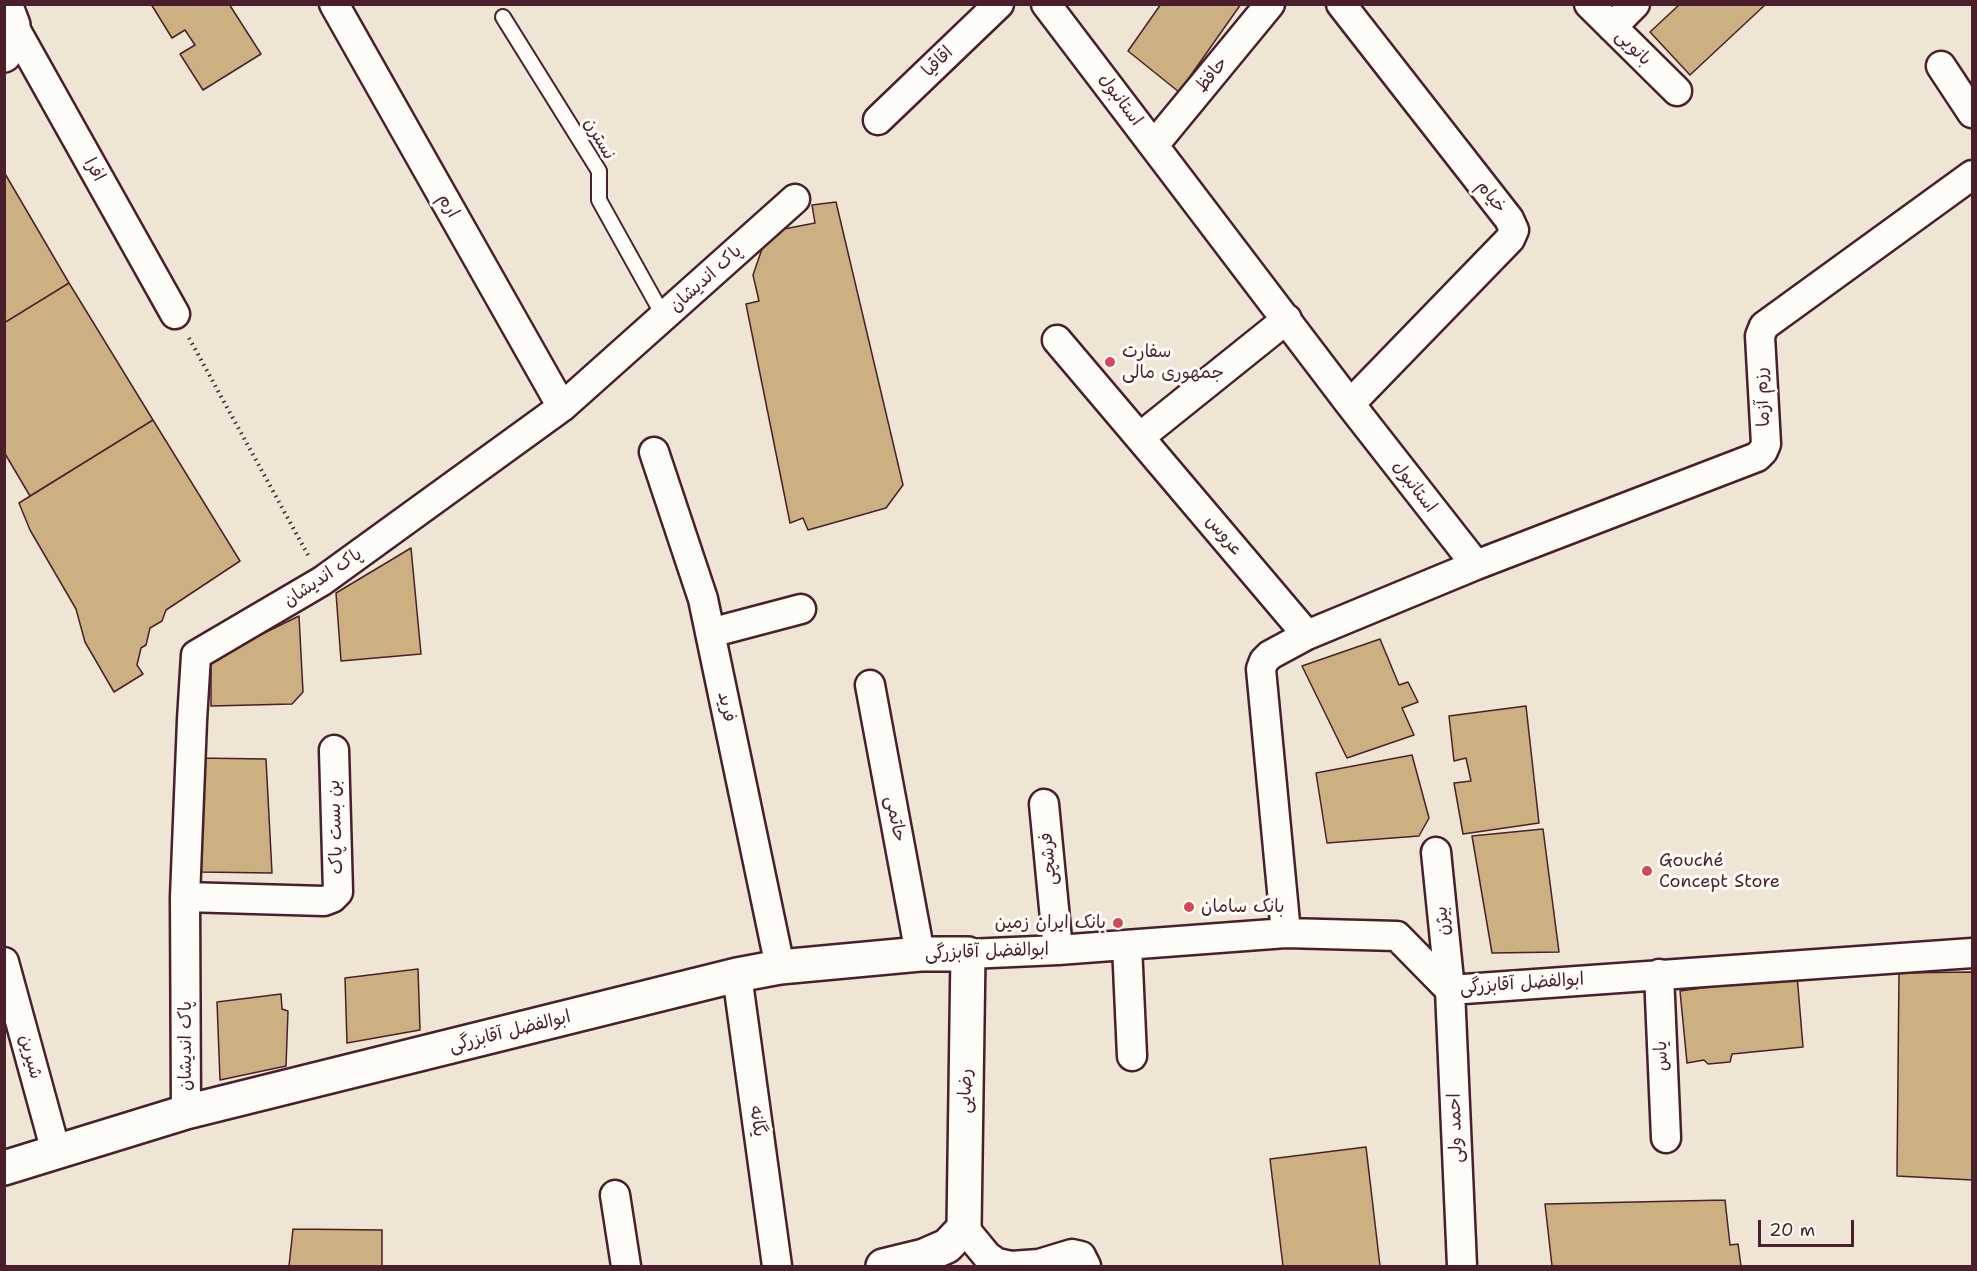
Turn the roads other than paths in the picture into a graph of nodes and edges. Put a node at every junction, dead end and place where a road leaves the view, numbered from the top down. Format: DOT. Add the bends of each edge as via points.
graph roads {
  1 [pos="334,4"];
  2 [pos="999,4"];
  3 [pos="1046,4"];
  4 [pos="1270,4"];
  5 [pos="1341,4"];
  6 [pos="1589,4"];
  7 [pos="1635,4"];
  8 [pos="503,16"];
  9 [pos="1612,27"];
  10 [pos="7,28"];
  11 [pos="1941,66"];
  12 [pos="1677,91"];
  13 [pos="1972,113"];
  14 [pos="878,120"];
  15 [pos="1154,145"];
  16 [pos="1972,175"];
  17 [pos="795,198"];
  18 [pos="175,314"];
  19 [pos="664,317"];
  20 [pos="1287,319"];
  21 [pos="1057,340"];
  22 [pos="1350,404"];
  23 [pos="562,407"];
  24 [pos="1140,437"];
  25 [pos="654,452"];
  26 [pos="1476,565"];
  27 [pos="801,609"];
  28 [pos="711,633"];
  29 [pos="1307,635"];
  30 [pos="870,685"];
  31 [pos="334,750"];
  32 [pos="1044,804"];
  33 [pos="1436,852"];
  34 [pos="185,897"];
  35 [pos="1286,933"];
  36 [pos="1127,945"];
  37 [pos="1058,950"];
  38 [pos="1972,953"];
  39 [pos="920,954"];
  40 [pos="969,954"];
  41 [pos="4,962"];
  42 [pos="780,967"];
  43 [pos="1659,974"];
  44 [pos="737,975"];
  45 [pos="1450,990"];
  46 [pos="1132,1056"];
  47 [pos="186,1112"];
  48 [pos="1666,1138"];
  49 [pos="56,1152"];
  50 [pos="4,1168"];
  51 [pos="615,1195"];
  52 [pos="964,1228"];
  53 [pos="925,1262"];
  54 [pos="626,1266"];
  55 [pos="777,1266"];
  56 [pos="883,1266"];
  57 [pos="1011,1266"];
  58 [pos="1086,1266"];
  59 [pos="1462,1266"];
  1 -- 23 [label="street, ارم"];
  2 -- 14 [label="street, اقاقیا"];
  3 -- 15 [label="street, استانبول"];
  4 -- 15 [label="street, حافظ"];
  5 -- 22 [label="street, خیام" via="1514,230"];
  6 -- 9 [label="street, بانویی"];
  7 -- 9 [label="street"];
  8 -- 19 [label="lane, نسترن" via="599,171 599,200"];
  9 -- 12 [label="street, بانویی"];
  10 -- 18 [label="street, افرا"];
  11 -- 13 [label="street"];
  15 -- 20 [label="street, استانبول"];
  16 -- 26 [label="street, رزم آزما" via="1764,326 1760,336 1766,444 1757,457"];
  17 -- 19 [label="street, پاک اندیشان"];
  19 -- 23 [label="street, پاک اندیشان"];
  20 -- 22 [label="street, استانبول"];
  20 -- 24 [label="street"];
  21 -- 24 [label="street, عروس"];
  22 -- 26 [label="street, استانبول"];
  23 -- 34 [label="street, پاک اندیشان" via="322,581 196,655"];
  24 -- 29 [label="street, عروس"];
  25 -- 28 [label="street, فرید"];
  26 -- 29 [label="street"];
  27 -- 28 [label="street"];
  28 -- 42 [label="street, فرید"];
  29 -- 35 [label="street" via="1270,655 1261,669"];
  30 -- 39 [label="street, حاتمی"];
  31 -- 34 [label="street, بن بست پاک" via="338,891 332,897 324,901"];
  32 -- 37 [label="street, فرشچی"];
  33 -- 45 [label="street, بیژن"];
  34 -- 47 [label="street, پاک اندیشان"];
  35 -- 36 [label="street, ابوالفضل آقابزرگی"];
  35 -- 45 [label="street, ابوالفضل آقابزرگی" via="1397,936"];
  36 -- 37 [label="street, ابوالفضل آقابزرگی"];
  36 -- 46 [label="street"];
  37 -- 40 [label="street, ابوالفضل آقابزرگی"];
  38 -- 43 [label="street, ابوالفضل آقابزرگی"];
  39 -- 40 [label="street, ابوالفضل آقابزرگی"];
  39 -- 42 [label="street, ابوالفضل آقابزرگی"];
  40 -- 52 [label="street, رضایی"];
  41 -- 49 [label="street, شیرین"];
  42 -- 44 [label="street, ابوالفضل آقابزرگی"];
  43 -- 45 [label="street, ابوالفضل آقابزرگی"];
  43 -- 48 [label="street, یاس"];
  44 -- 47 [label="street, ابوالفضل آقابزرگی"];
  44 -- 55 [label="street, یگانه"];
  45 -- 59 [label="street, احمد ولی"];
  47 -- 49 [label="street, ابوالفضل آقابزرگی"];
  49 -- 50 [label="street, ابوالفضل آقابزرگی"];
  51 -- 54 [label="street"];
  52 -- 53 [label="street"];
  52 -- 57 [label="street" via="987,1256"];
  53 -- 56 [label="street"];
  57 -- 58 [label="street" via="1040,1264 1072,1254 1082,1256"];
}
